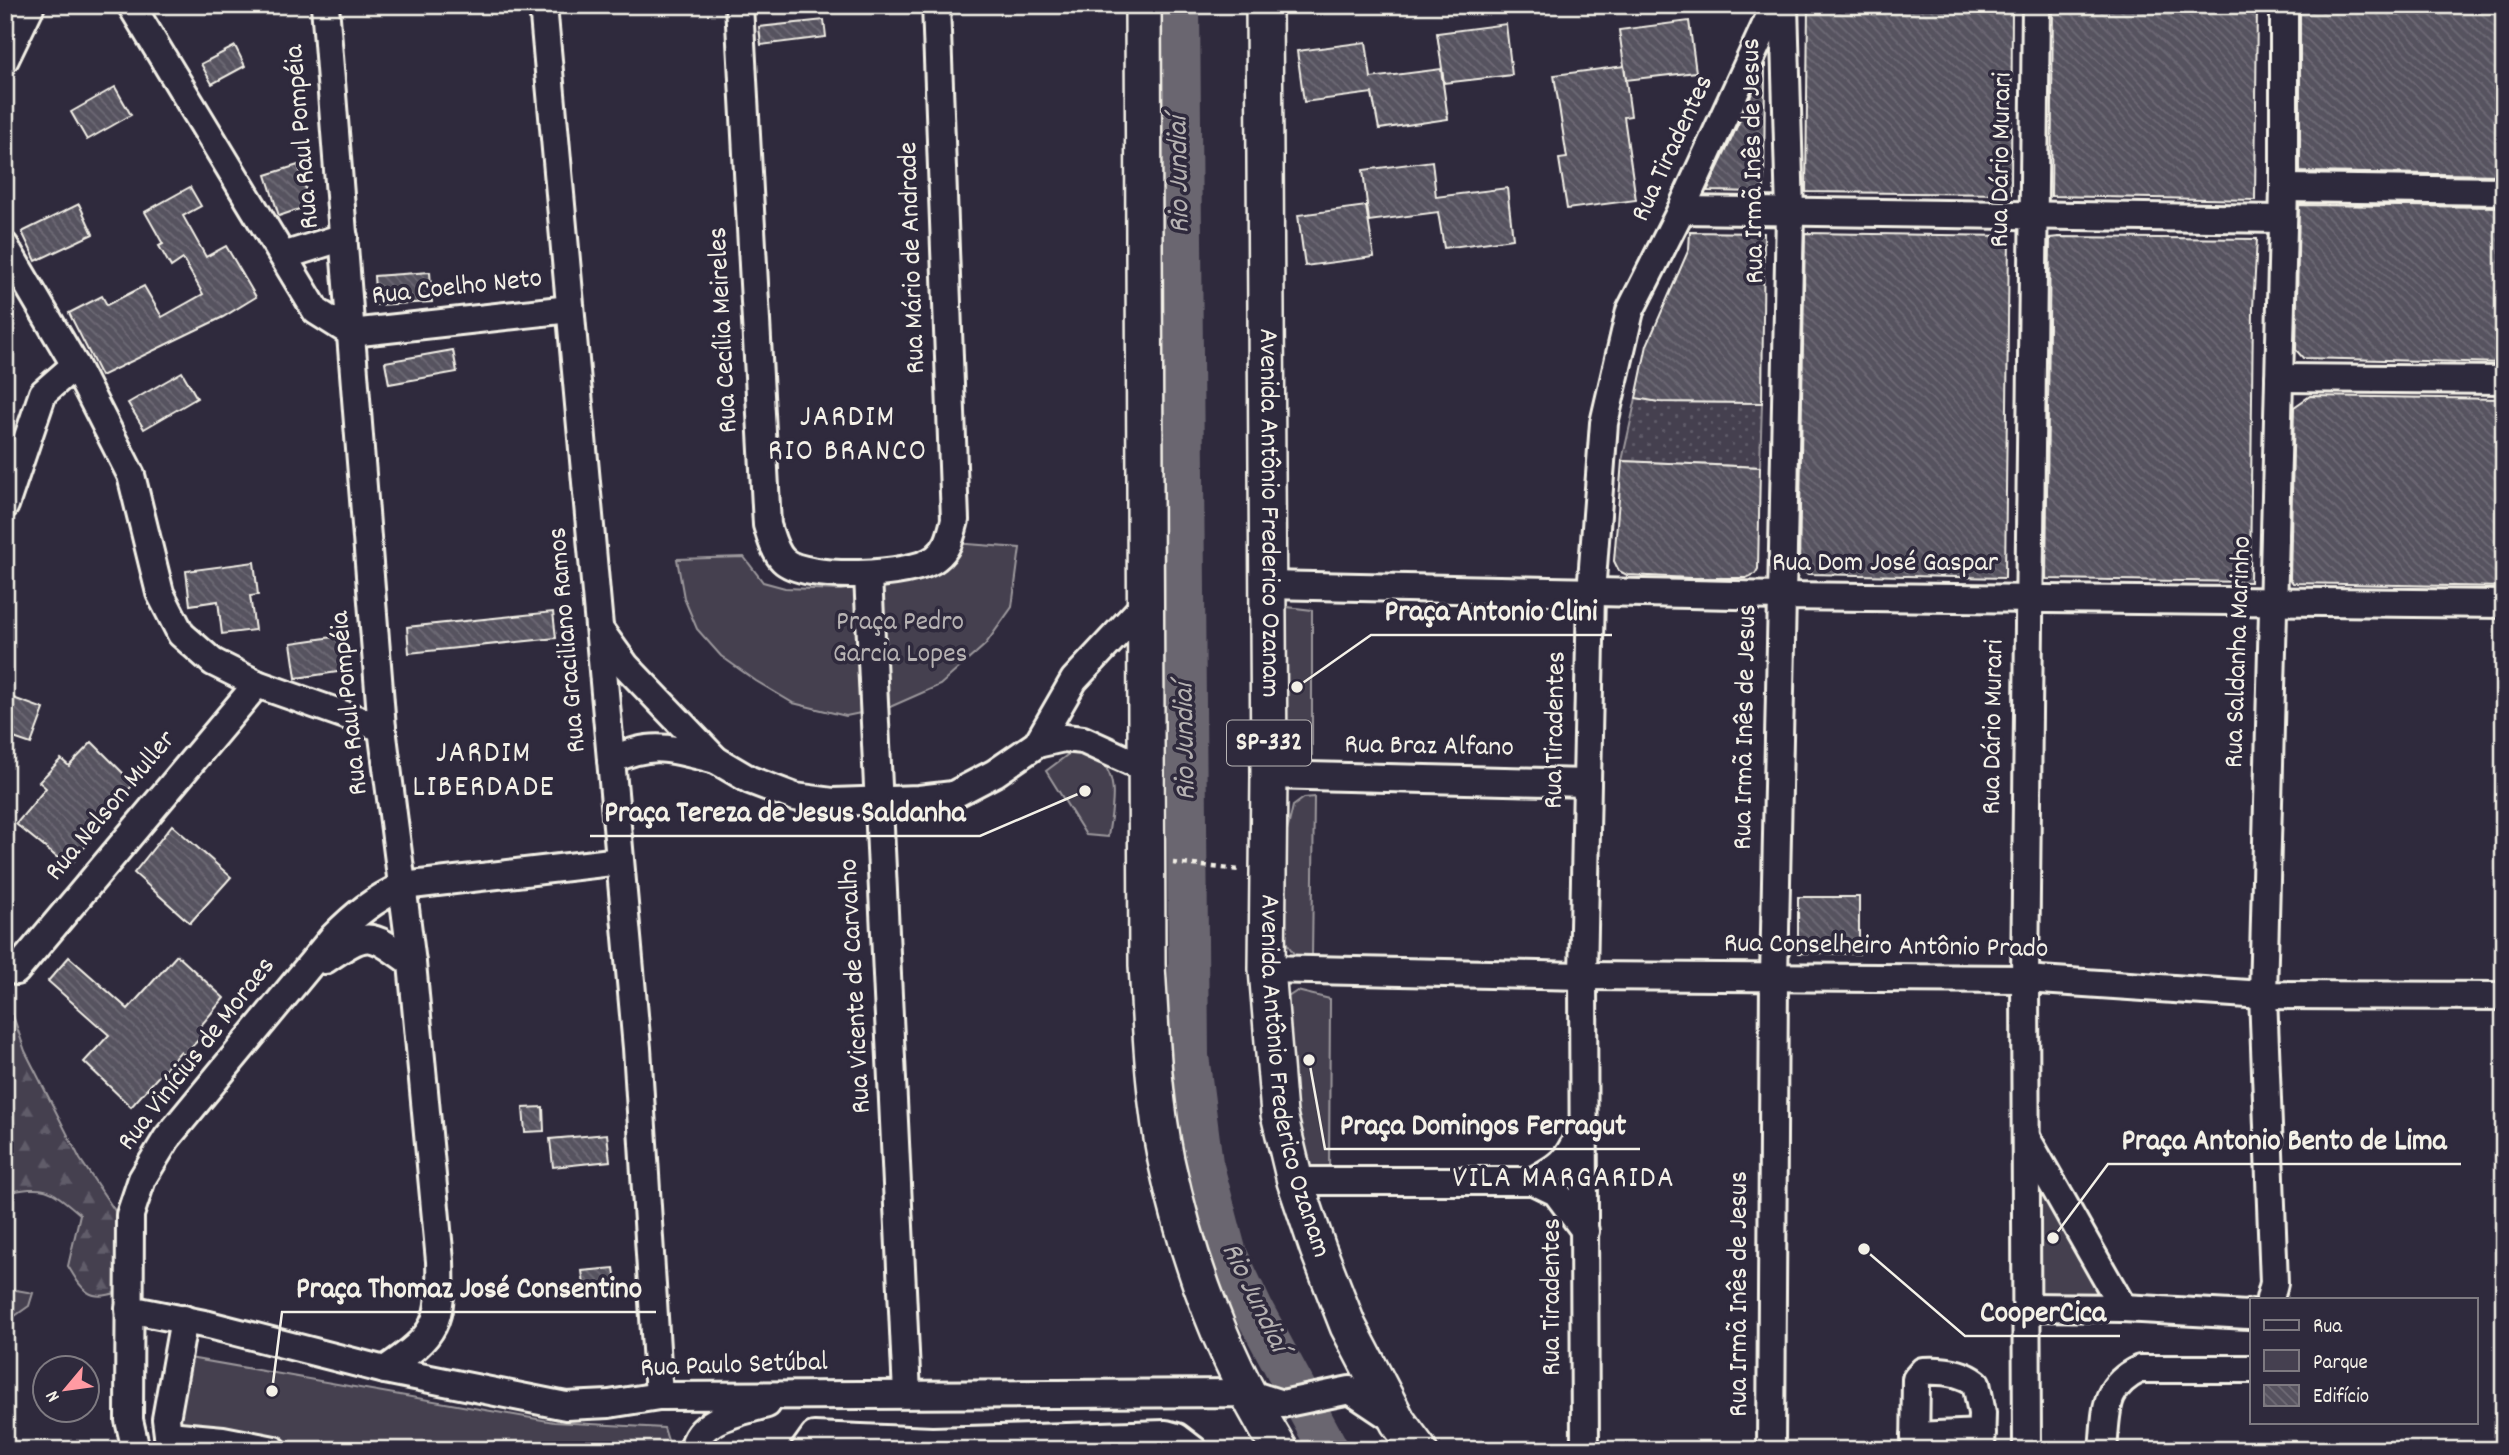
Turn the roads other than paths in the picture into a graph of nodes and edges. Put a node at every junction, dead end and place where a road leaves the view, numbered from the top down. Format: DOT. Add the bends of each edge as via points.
graph roads {
  1 [pos="31,5"];
  2 [pos="131,5"];
  3 [pos="325,5"];
  4 [pos="543,5"];
  5 [pos="738,5"];
  6 [pos="936,5"];
  7 [pos="1143,5"];
  8 [pos="1264,5"];
  9 [pos="1775,5"];
  10 [pos="1784,5"];
  11 [pos="2036,5"];
  12 [pos="2284,5"];
  13 [pos="5,60"];
  14 [pos="2284,188"];
  15 [pos="2504,191"];
  16 [pos="1681,210"];
  17 [pos="1790,213"];
  18 [pos="2033,216"];
  19 [pos="2282,219"];
  20 [pos="344,237"];
  21 [pos="5,246"];
  22 [pos="283,256"];
  23 [pos="570,309"];
  24 [pos="351,332"];
  25 [pos="75,365"];
  26 [pos="2279,378"];
  27 [pos="2504,380"];
  28 [pos="5,505"];
  29 [pos="868,576"];
  30 [pos="1267,585"];
  31 [pos="1591,593"];
  32 [pos="1781,596"];
  33 [pos="2028,598"];
  34 [pos="2273,600"];
  35 [pos="1146,603"];
  36 [pos="2504,604"];
  37 [pos="599,629"];
  38 [pos="257,684"];
  39 [pos="382,728"];
  40 [pos="1037,744"];
  41 [pos="611,760"];
  42 [pos="716,760"];
  43 [pos="1147,769"];
  44 [pos="1269,775"];
  45 [pos="1587,783"];
  46 [pos="880,801"];
  47 [pos="620,861"];
  48 [pos="403,886"];
  49 [pos="412,963"];
  50 [pos="1267,969"];
  51 [pos="16,971"];
  52 [pos="1583,976"];
  53 [pos="1774,978"];
  54 [pos="297,979"];
  55 [pos="2025,979"];
  56 [pos="2263,995"];
  57 [pos="2504,996"];
  58 [pos="1584,1123"];
  59 [pos="2026,1138"];
  60 [pos="1295,1181"];
  61 [pos="1532,1181"];
  62 [pos="1585,1231"];
  63 [pos="2270,1298"];
  64 [pos="2027,1307"];
  65 [pos="2123,1308"];
  66 [pos="129,1309"];
  67 [pos="2250,1314"];
  68 [pos="184,1319"];
  69 [pos="2250,1369"];
  70 [pos="385,1370"];
  71 [pos="1247,1393"];
  72 [pos="906,1394"];
  73 [pos="659,1396"];
  74 [pos="792,1396"];
  75 [pos="1282,1404"];
  76 [pos="2027,1405"];
  77 [pos="1398,1422"];
  78 [pos="1982,1432"];
  79 [pos="171,1443"];
  80 [pos="1915,1443"];
  81 [pos="222,1445"];
  82 [pos="1278,1446"];
  83 [pos="136,1450"];
  84 [pos="274,1450"];
  85 [pos="694,1450"];
  86 [pos="804,1450"];
  87 [pos="1195,1450"];
  88 [pos="1419,1450"];
  89 [pos="1585,1450"];
  90 [pos="1771,1450"];
  91 [pos="2027,1450"];
  92 [pos="2103,1450"];
  1 -- 13 [label="street"];
  2 -- 22 [label="street"];
  3 -- 20 [label="street, Rua Raul Pompéia"];
  4 -- 23 [label="street, Rua Graciliano Ramos"];
  5 -- 29 [label="street, Rua Cecília Meireles" via="767,526 784,561 798,569"];
  6 -- 29 [label="street, Rua Mário de Andrade" via="955,520 948,545 935,559 915,568"];
  7 -- 35 [label="main road"];
  8 -- 30 [label="main road, Avenida Antônio Frederico Ozanam / SP-332"];
  9 -- 16 [label="street, Rua Tiradentes"];
  10 -- 17 [label="street, Rua Irmã Inês de Jesus"];
  11 -- 18 [label="street, Rua Dário Murari"];
  12 -- 14 [label="street, Rua Saldanha Marinho"];
  14 -- 15 [label="street"];
  14 -- 19 [label="street, Rua Saldanha Marinho"];
  16 -- 17 [label="street"];
  16 -- 31 [label="street, Rua Tiradentes" via="1630,311 1604,423"];
  17 -- 18 [label="street"];
  17 -- 32 [label="street, Rua Irmã Inês de Jesus"];
  18 -- 19 [label="street"];
  18 -- 33 [label="street, Rua Dário Murari"];
  19 -- 26 [label="street, Rua Saldanha Marinho"];
  20 -- 22 [label="street"];
  20 -- 24 [label="street, Rua Raul Pompéia"];
  21 -- 25 [label="street"];
  22 -- 24 [label="street" via="316,311"];
  23 -- 24 [label="street, Rua Coelho Neto"];
  23 -- 37 [label="street, Rua Graciliano Ramos"];
  24 -- 39 [label="street, Rua Raul Pompéia"];
  25 -- 28 [label="street" via="43,393"];
  25 -- 38 [label="street" via="131,475 160,593 181,634 213,662"];
  26 -- 27 [label="street"];
  26 -- 34 [label="street, Rua Saldanha Marinho"];
  29 -- 46 [label="street, Rua Vicente de Carvalho"];
  30 -- 31 [label="street, Rua Dom José Gaspar"];
  30 -- 44 [label="main road, Avenida Antônio Frederico Ozanam / SP-332"];
  31 -- 32 [label="street, Rua Dom José Gaspar"];
  31 -- 45 [label="street, Rua Tiradentes"];
  32 -- 33 [label="street, Rua Dom José Gaspar"];
  32 -- 53 [label="street, Rua Irmã Inês de Jesus"];
  33 -- 34 [label="street, Rua Dom José Gaspar"];
  33 -- 55 [label="street, Rua Dário Murari"];
  34 -- 36 [label="street, Rua Dom José Gaspar"];
  34 -- 56 [label="street, Rua Saldanha Marinho"];
  35 -- 40 [label="street" via="1074,680"];
  35 -- 43 [label="main road"];
  37 -- 41 [label="street, Rua Graciliano Ramos"];
  37 -- 42 [label="street" via="626,666"];
  38 -- 39 [label="street"];
  38 -- 51 [label="street, Rua Nelson Muller"];
  39 -- 48 [label="street, Rua Raul Pompéia"];
  40 -- 43 [label="street" via="1065,738 1083,740"];
  40 -- 46 [label="street" via="953,795"];
  41 -- 42 [label="street" via="649,747"];
  41 -- 47 [label="street, Rua Graciliano Ramos"];
  42 -- 46 [label="street" via="750,780 795,797"];
  43 -- 71 [label="main road" via="1147,965 1166,1158 1208,1305"];
  44 -- 45 [label="street, Rua Braz Alfano"];
  44 -- 50 [label="main road, Avenida Antônio Frederico Ozanam / SP-332"];
  45 -- 52 [label="street, Rua Tiradentes"];
  46 -- 72 [label="street, Rua Vicente de Carvalho"];
  47 -- 48 [label="street, Rua Vinícius de Moraes"];
  47 -- 73 [label="street, Rua Graciliano Ramos"];
  48 -- 49 [label="street, Rua Raul Pompéia"];
  48 -- 54 [label="street, Rua Vinícius de Moraes" via="358,911"];
  49 -- 54 [label="street" via="384,942 358,939"];
  49 -- 70 [label="street, Rua Raul Pompéia" via="441,1300 433,1328 418,1347"];
  50 -- 52 [label="street, Rua Conselheiro Antônio Prado"];
  50 -- 60 [label="main road, Avenida Antônio Frederico Ozanam / SP-332" via="1279,1114"];
  52 -- 53 [label="street, Rua Conselheiro Antônio Prado"];
  52 -- 58 [label="street, Rua Tiradentes"];
  53 -- 55 [label="street, Rua Conselheiro Antônio Prado"];
  53 -- 90 [label="street, Rua Irmã Inês de Jesus"];
  54 -- 66 [label="street, Rua Vinícius de Moraes" via="167,1138 142,1179 130,1215"];
  55 -- 56 [label="street, Rua Conselheiro Antônio Prado"];
  55 -- 59 [label="street, Rua Dário Murari"];
  56 -- 57 [label="street, Rua Conselheiro Antônio Prado"];
  56 -- 63 [label="street, Rua Saldanha Marinho" via="2274,1283"];
  58 -- 61 [label="street" via="1569,1156 1559,1167"];
  58 -- 62 [label="street, Rua Tiradentes"];
  59 -- 64 [label="street, Rua Dário Murari"];
  59 -- 65 [label="street"];
  60 -- 61 [label="street"];
  60 -- 77 [label="main road, Avenida Antônio Frederico Ozanam / SP-332" via="1348,1326"];
  61 -- 62 [label="street" via="1556,1192"];
  62 -- 89 [label="street, Rua Tiradentes"];
  64 -- 65 [label="street"];
  64 -- 76 [label="street, Rua Dário Murari"];
  65 -- 67 [label="street"];
  66 -- 68 [label="street, Rua Paulo Setúbal"];
  66 -- 83 [label="street, Rua Vinícius de Moraes" via="129,1419"];
  68 -- 70 [label="street, Rua Paulo Setúbal"];
  68 -- 79 [label="street" via="166,1419"];
  69 -- 92 [label="street" via="2140,1369 2126,1376 2110,1396"];
  70 -- 73 [label="street, Rua Paulo Setúbal" via="566,1406"];
  71 -- 72 [label="street, Rua Paulo Setúbal"];
  71 -- 75 [label="street, Rua Paulo Setúbal"];
  71 -- 82 [label="main road"];
  72 -- 74 [label="street, Rua Paulo Setúbal"];
  73 -- 74 [label="street, Rua Paulo Setúbal"];
  74 -- 85 [label="street" via="713,1423 702,1431"];
  75 -- 77 [label="street, Rua Paulo Setúbal" via="1350,1391"];
  75 -- 82 [label="main road"];
  76 -- 78 [label="street"];
  76 -- 91 [label="street, Rua Dário Murari"];
  77 -- 88 [label="main road, Avenida Antônio Frederico Ozanam / SP-332"];
  78 -- 80 [label="street"];
  78 -- 80 [label="street" via="1976,1383 1968,1377 1923,1371 1916,1380"];
  79 -- 81 [label="street"];
  81 -- 84 [label="street"];
  86 -- 87 [label="street" via="814,1436 932,1441 1166,1434"];
}
